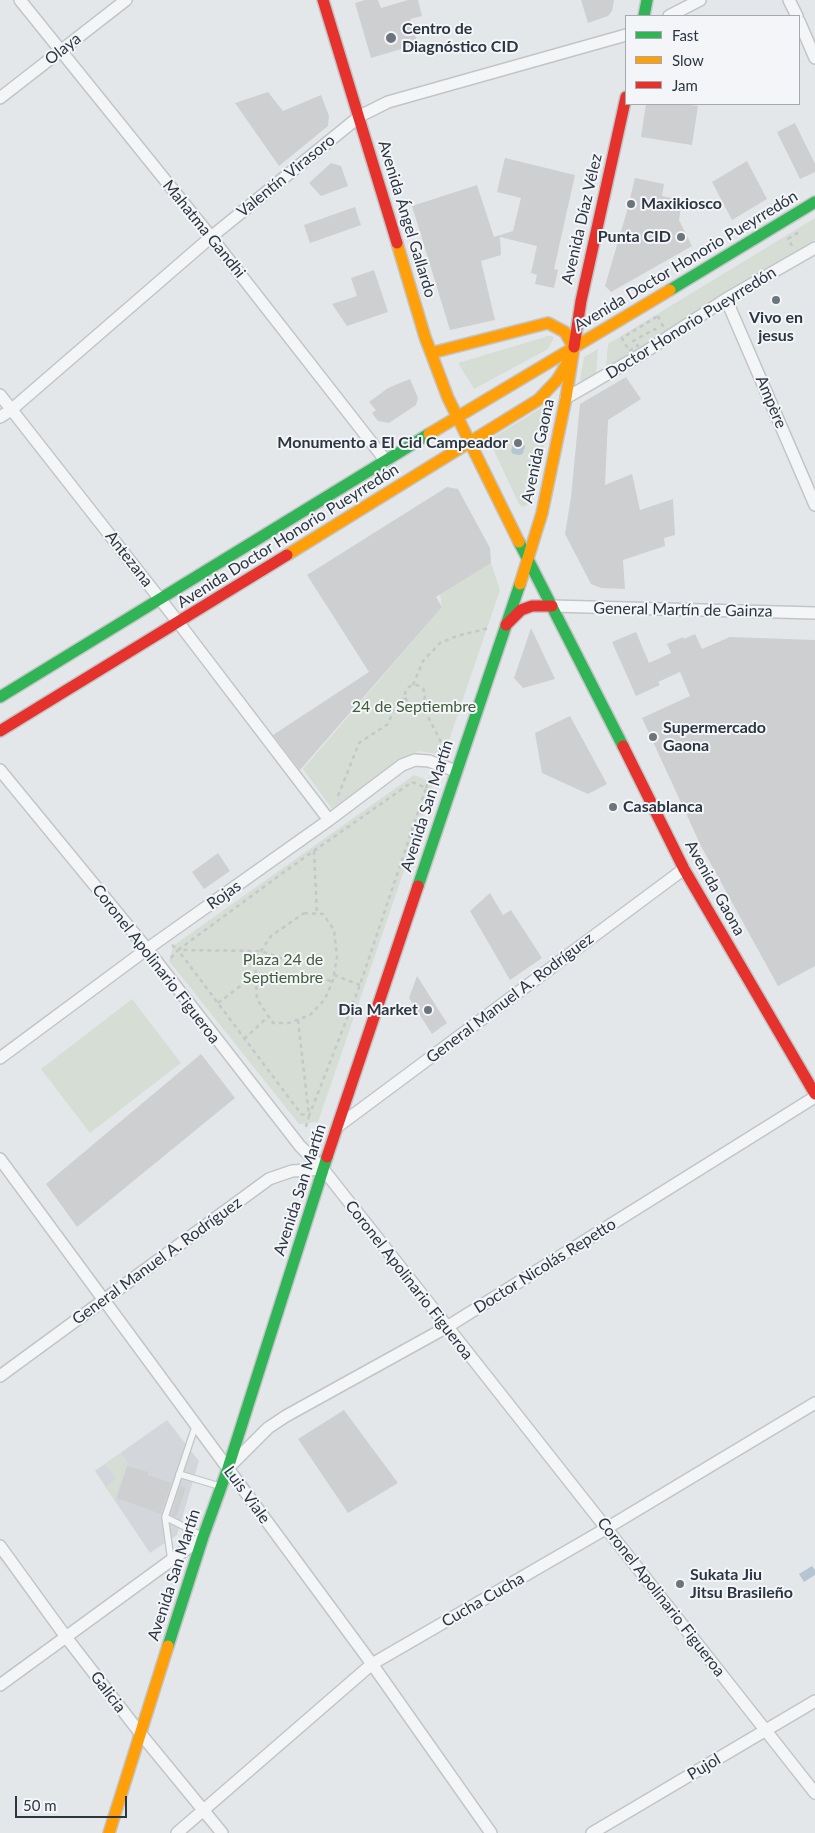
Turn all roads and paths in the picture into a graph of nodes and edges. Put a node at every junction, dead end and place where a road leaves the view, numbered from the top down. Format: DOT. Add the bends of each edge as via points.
graph roads {
  1 [pos="20,0"];
  2 [pos="126,0"];
  3 [pos="323,0"];
  4 [pos="647,0"];
  5 [pos="700,0"];
  6 [pos="790,0"];
  7 [pos="644,15"];
  8 [pos="671,15"];
  9 [pos="797,15"];
  10 [pos="800,23"];
  11 [pos="625,35"];
  12 [pos="60,51"];
  13 [pos="815,58"];
  14 [pos="0,98"];
  15 [pos="625,102"];
  16 [pos="360,116"];
  17 [pos="815,202"];
  18 [pos="211,237"];
  19 [pos="815,248"];
  20 [pos="726,300"];
  21 [pos="574,348"];
  22 [pos="629,351"];
  23 [pos="431,353"];
  24 [pos="0,396"];
  25 [pos="566,398"];
  26 [pos="11,410"];
  27 [pos="0,417"];
  28 [pos="457,417"];
  29 [pos="470,442"];
  30 [pos="386,461"];
  31 [pos="815,506"];
  32 [pos="528,560"];
  33 [pos="160,599"];
  34 [pos="552,606"];
  35 [pos="815,608"];
  36 [pos="809,613"];
  37 [pos="178,622"];
  38 [pos="490,627"];
  39 [pos="503,629"];
  40 [pos="414,685"];
  41 [pos="0,697"];
  42 [pos="406,699"];
  43 [pos="421,704"];
  44 [pos="0,731"];
  45 [pos="442,744"];
  46 [pos="0,770"];
  47 [pos="456,771"];
  48 [pos="430,778"];
  49 [pos="426,788"];
  50 [pos="338,798"];
  51 [pos="329,820"];
  52 [pos="314,852"];
  53 [pos="684,869"];
  54 [pos="317,914"];
  55 [pos="163,938"];
  56 [pos="147,949"];
  57 [pos="178,950"];
  58 [pos="261,951"];
  59 [pos="301,965"];
  60 [pos="162,969"];
  61 [pos="256,975"];
  62 [pos="334,975"];
  63 [pos="320,976"];
  64 [pos="332,982"];
  65 [pos="360,985"];
  66 [pos="218,1003"];
  67 [pos="269,1016"];
  68 [pos="298,1020"];
  69 [pos="244,1039"];
  70 [pos="0,1058"];
  71 [pos="815,1096"];
  72 [pos="309,1116"];
  73 [pos="337,1126"];
  74 [pos="300,1146"];
  75 [pos="0,1158"];
  76 [pos="323,1169"];
  77 [pos="104,1299"];
  78 [pos="446,1327"];
  79 [pos="0,1376"];
  80 [pos="815,1403"];
  81 [pos="196,1424"];
  82 [pos="228,1468"];
  83 [pos="179,1474"];
  84 [pos="221,1487"];
  85 [pos="165,1517"];
  86 [pos="607,1528"];
  87 [pos="203,1537"];
  88 [pos="0,1546"];
  89 [pos="171,1560"];
  90 [pos="66,1637"];
  91 [pos="372,1664"];
  92 [pos="0,1685"];
  93 [pos="815,1701"];
  94 [pos="765,1731"];
  95 [pos="140,1733"];
  96 [pos="815,1793"];
  97 [pos="204,1811"];
  98 [pos="109,1833"];
  99 [pos="177,1833"];
  100 [pos="222,1833"];
  101 [pos="491,1833"];
  102 [pos="592,1833"];
  1 -- 12 [label="street, Mahatma Gandhi"];
  2 -- 12 [label="street, Olaya"];
  3 -- 16 [label="main road, Avenida Ángel Gallardo"];
  4 -- 7 [label="main road"];
  5 -- 8 [label="street"];
  6 -- 9 [label="street"];
  10 -- 13 [label="street"];
  11 -- 16 [label="street, Valentín Virasoro" via="388,102"];
  12 -- 14 [label="street, Olaya"];
  12 -- 18 [label="street, Mahatma Gandhi"];
  15 -- 21 [label="main road, Avenida Díaz Vélez" via="581,301"];
  16 -- 18 [label="street, Valentín Virasoro"];
  16 -- 23 [label="main road, Avenida Ángel Gallardo"];
  17 -- 21 [label="main road, Avenida Doctor Honorio Pueyrredón"];
  18 -- 26 [label="street, Valentín Virasoro"];
  18 -- 30 [label="street, Mahatma Gandhi"];
  19 -- 20 [label="street, Doctor Honorio Pueyrredón"];
  20 -- 25 [label="street, Doctor Honorio Pueyrredón"];
  20 -- 31 [label="street, Ampère"];
  21 -- 23 [label="main road" via="565,332 548,323"];
  21 -- 25 [label="main road, Avenida Gaona"];
  21 -- 28 [label="main road, Avenida Doctor Honorio Pueyrredón"];
  21 -- 29 [label="main road, Avenida Doctor Honorio Pueyrredón" via="557,380 538,400"];
  22 -- 22 [label="path" via="622,338 658,316 666,332 659,336 655,329 633,341 638,346"];
  23 -- 28 [label="main road, Avenida Ángel Gallardo"];
  24 -- 26 [label="street, Antezana"];
  25 -- 32 [label="main road, Avenida Gaona" via="542,513"];
  26 -- 27 [label="street, Valentín Virasoro"];
  26 -- 33 [label="street, Antezana"];
  28 -- 29 [label="main road, Avenida Ángel Gallardo"];
  28 -- 30 [label="main road, Avenida Doctor Honorio Pueyrredón"];
  29 -- 32 [label="main road, Avenida Gaona"];
  29 -- 37 [label="main road, Avenida Doctor Honorio Pueyrredón"];
  30 -- 33 [label="main road, Avenida Doctor Honorio Pueyrredón"];
  32 -- 34 [label="main road, Avenida Gaona"];
  32 -- 39 [label="main road, Avenida San Martín"];
  33 -- 37 [label="street, Antezana"];
  33 -- 41 [label="main road, Avenida Doctor Honorio Pueyrredón"];
  34 -- 36 [label="street, General Martín de Gainza"];
  34 -- 39 [label="main road" via="532,606 521,610"];
  34 -- 53 [label="main road, Avenida Gaona"];
  35 -- 36 [label="street"];
  37 -- 44 [label="main road, Avenida Doctor Honorio Pueyrredón"];
  37 -- 51 [label="street, Antezana"];
  38 -- 40 [label="path" via="440,643 423,661"];
  39 -- 47 [label="main road, Avenida San Martín"];
  40 -- 42 [label="path" via="406,690"];
  40 -- 43 [label="path" via="422,687 426,696"];
  42 -- 43 [label="path" via="413,705"];
  42 -- 50 [label="path" via="397,700 388,724 359,743"];
  43 -- 45 [label="path"];
  46 -- 56 [label="street, Coronel Apolinario Figueroa"];
  47 -- 51 [label="street, Rojas" via="429,761 415,760 402,765"];
  47 -- 73 [label="main road, Avenida San Martín"];
  48 -- 49 [label="path"];
  49 -- 52 [label="path" via="412,782"];
  49 -- 65 [label="path"];
  51 -- 55 [label="street, Rojas"];
  52 -- 54 [label="path"];
  52 -- 57 [label="path"];
  53 -- 71 [label="main road, Avenida Gaona"];
  53 -- 73 [label="street, General Manuel A. Rodríguez"];
  54 -- 58 [label="path" via="304,913 294,919 271,936"];
  54 -- 62 [label="path" via="323,914 334,930 337,957"];
  55 -- 56 [label="street, Rojas"];
  55 -- 57 [label="path"];
  56 -- 60 [label="street, Coronel Apolinario Figueroa"];
  56 -- 70 [label="street, Rojas"];
  57 -- 58 [label="path"];
  57 -- 60 [label="path"];
  57 -- 66 [label="path"];
  58 -- 59 [label="path"];
  58 -- 61 [label="path" via="254,960"];
  60 -- 74 [label="street, Coronel Apolinario Figueroa"];
  61 -- 66 [label="path"];
  61 -- 67 [label="path" via="257,999"];
  62 -- 64 [label="path"];
  62 -- 65 [label="path"];
  63 -- 64 [label="path"];
  64 -- 68 [label="path" via="325,1000 310,1016"];
  65 -- 72 [label="path"];
  66 -- 69 [label="path"];
  67 -- 68 [label="path" via="273,1023"];
  67 -- 69 [label="path"];
  68 -- 72 [label="path"];
  69 -- 72 [label="path" via="300,1114"];
  71 -- 78 [label="street, Doctor Nicolás Repetto"];
  72 -- 74 [label="path"];
  73 -- 76 [label="main road, Avenida San Martín"];
  74 -- 76 [label="street, Coronel Apolinario Figueroa"];
  75 -- 77 [label="street, Luis Viale"];
  76 -- 77 [label="street, General Manuel A. Rodríguez" via="292,1171 269,1179"];
  76 -- 78 [label="street, Coronel Apolinario Figueroa"];
  76 -- 82 [label="main road, Avenida San Martín"];
  77 -- 79 [label="street, General Manuel A. Rodríguez"];
  77 -- 81 [label="street, Luis Viale"];
  78 -- 82 [label="street, Doctor Nicolás Repetto" via="286,1416 268,1428"];
  78 -- 86 [label="street, Coronel Apolinario Figueroa"];
  80 -- 86 [label="street, Cucha Cucha"];
  81 -- 82 [label="street, Luis Viale"];
  81 -- 83 [label="lane"];
  82 -- 84 [label="main road, Avenida San Martín"];
  82 -- 91 [label="street, Luis Viale"];
  83 -- 84 [label="lane"];
  83 -- 85 [label="lane"];
  84 -- 87 [label="main road, Avenida San Martín"];
  85 -- 87 [label="lane"];
  85 -- 89 [label="lane"];
  86 -- 91 [label="street, Cucha Cucha"];
  86 -- 94 [label="street, Coronel Apolinario Figueroa"];
  87 -- 89 [label="street"];
  87 -- 95 [label="main road, Avenida San Martín"];
  88 -- 90 [label="street, Galicia"];
  89 -- 90 [label="street"];
  90 -- 92 [label="street"];
  90 -- 95 [label="street, Galicia"];
  91 -- 97 [label="street, Cucha Cucha"];
  91 -- 101 [label="street, Luis Viale"];
  93 -- 94 [label="street, Pujol"];
  94 -- 96 [label="street, Coronel Apolinario Figueroa"];
  94 -- 102 [label="street, Pujol"];
  95 -- 97 [label="street, Galicia"];
  95 -- 98 [label="main road, Avenida San Martín"];
  97 -- 99 [label="street, Cucha Cucha"];
  97 -- 100 [label="street, Galicia"];
}
